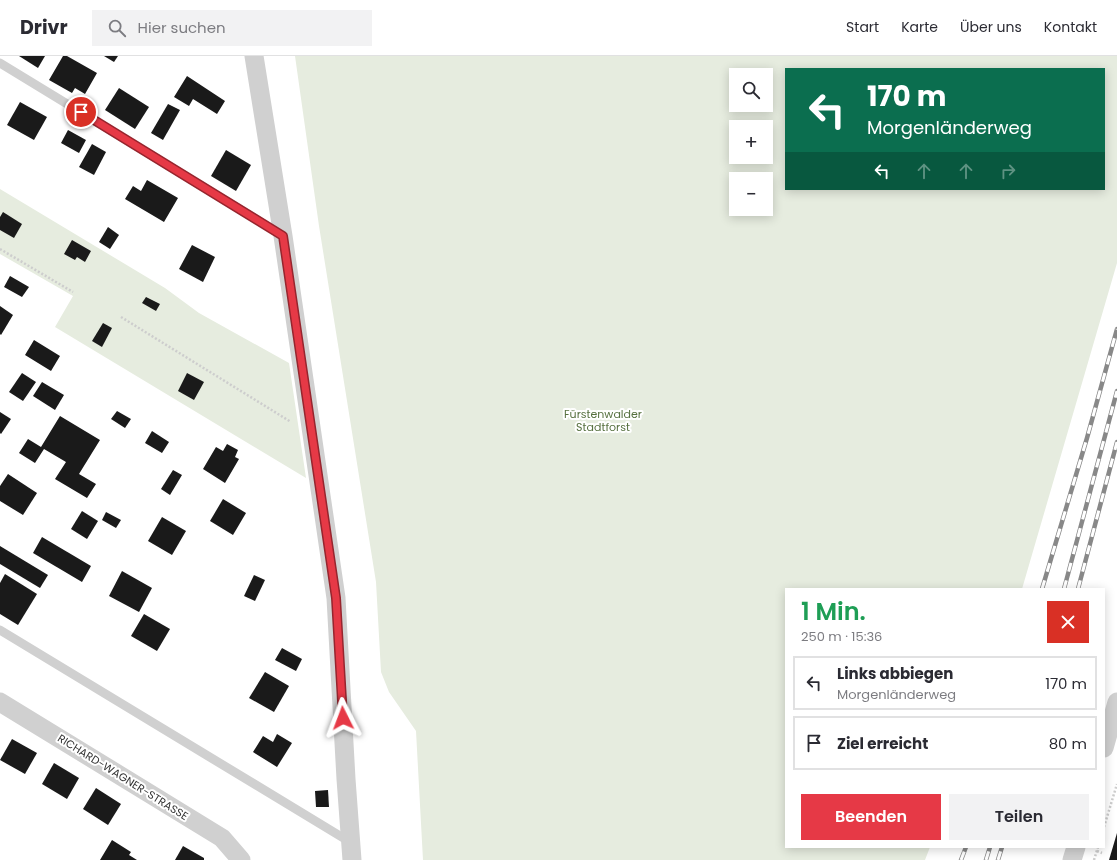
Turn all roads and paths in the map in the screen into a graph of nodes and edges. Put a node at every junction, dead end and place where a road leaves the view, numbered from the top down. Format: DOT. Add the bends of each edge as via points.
graph roads {
  1 [pos="254,56"];
  2 [pos="0,63"];
  3 [pos="283,236"];
  4 [pos="0,248"];
  5 [pos="74,292"];
  6 [pos="121,317"];
  7 [pos="312,435"];
  8 [pos="0,630"];
  9 [pos="0,702"];
  10 [pos="1117,702"];
  11 [pos="1105,744"];
  12 [pos="1117,784"];
  13 [pos="1105,824"];
  14 [pos="1076,848"];
  15 [pos="1098,848"];
  16 [pos="351,851"];
  17 [pos="1097,851"];
  18 [pos="1102,853"];
  19 [pos="240,860"];
  20 [pos="1072,860"];
  21 [pos="1094,860"];
  1 -- 3 [label="street"];
  2 -- 3 [label="lane"];
  3 -- 7 [label="street"];
  4 -- 5 [label="path"];
  6 -- 7 [label="path"];
  7 -- 16 [label="street" via="336,598"];
  8 -- 16 [label="lane"];
  9 -- 19 [label="street, RICHARD-WAGNER-STRASSE" via="222,838"];
  10 -- 11 [label="street"];
  12 -- 13 [label="path"];
  14 -- 20 [label="street"];
  15 -- 17 [label="path"];
  17 -- 18 [label="path"];
  17 -- 21 [label="path"];
}
